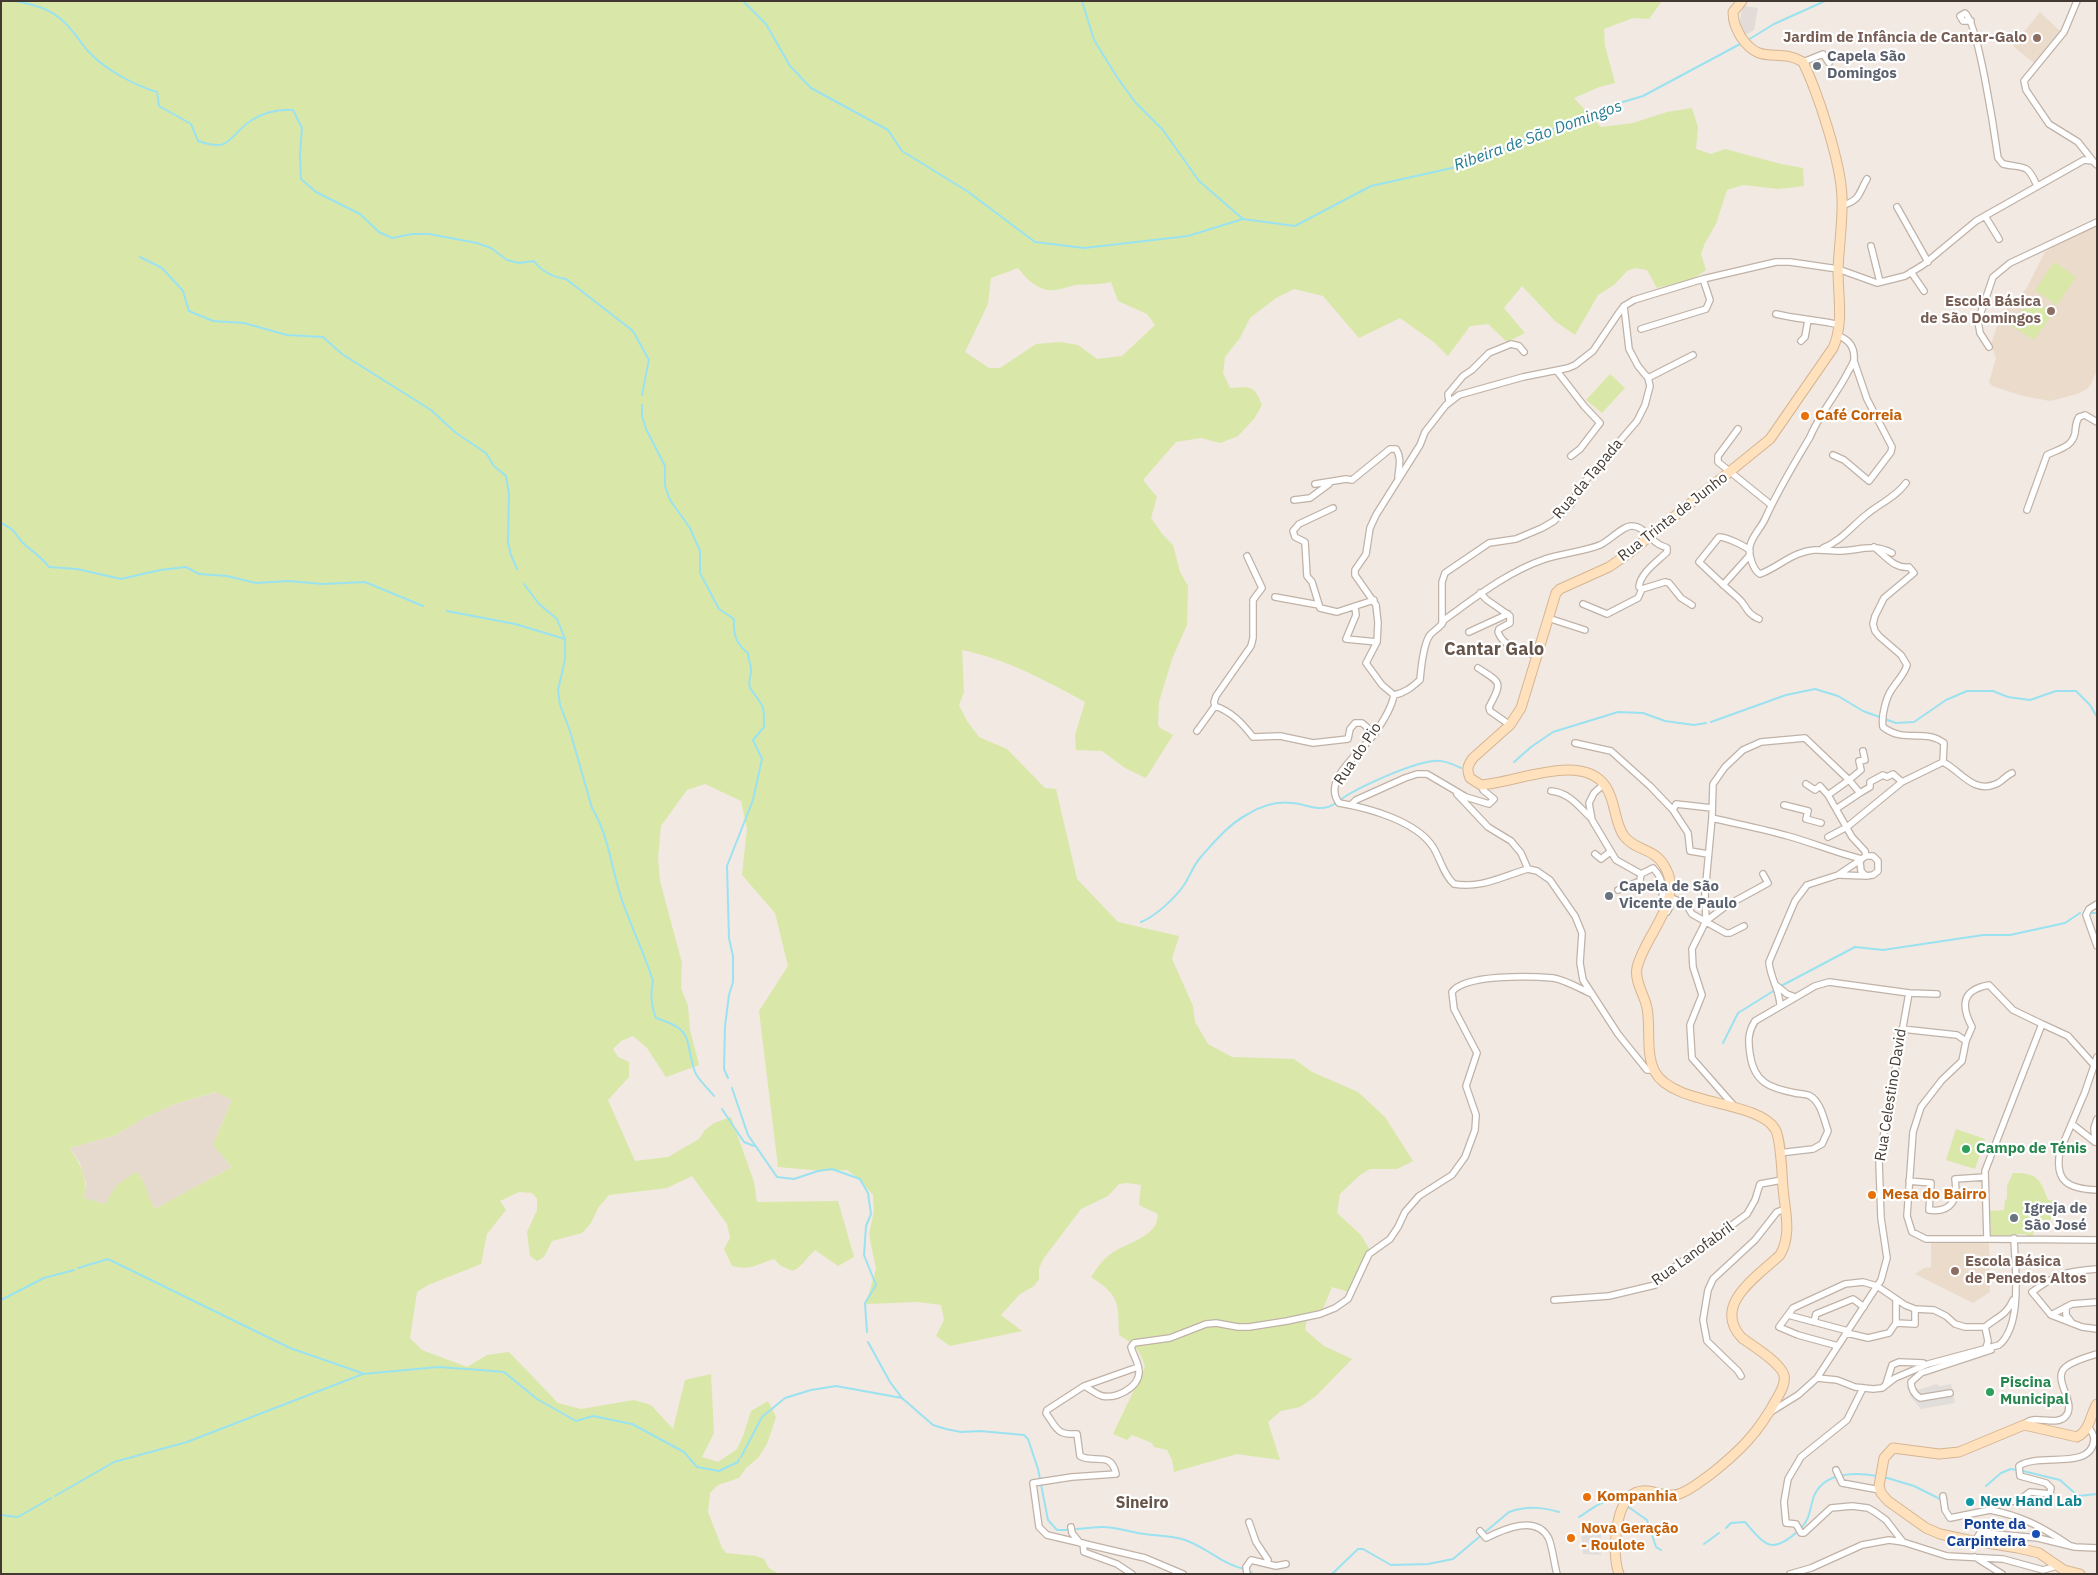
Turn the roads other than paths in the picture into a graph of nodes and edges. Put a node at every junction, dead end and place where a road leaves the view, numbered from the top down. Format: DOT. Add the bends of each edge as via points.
graph roads {
  1 [pos="1742,1"];
  2 [pos="2077,1"];
  3 [pos="1971,21"];
  4 [pos="1802,62"];
  5 [pos="1829,63"];
  6 [pos="2095,163"];
  7 [pos="1867,178"];
  8 [pos="2037,186"];
  9 [pos="1841,206"];
  10 [pos="1897,208"];
  11 [pos="1985,216"];
  12 [pos="2097,222"];
  13 [pos="1999,240"];
  14 [pos="1871,246"];
  15 [pos="1928,262"];
  16 [pos="1838,269"];
  17 [pos="1911,272"];
  18 [pos="1703,279"];
  19 [pos="1880,282"];
  20 [pos="1924,291"];
  21 [pos="1624,306"];
  22 [pos="1776,314"];
  23 [pos="1808,320"];
  24 [pos="1840,325"];
  25 [pos="1642,329"];
  26 [pos="1839,336"];
  27 [pos="1801,341"];
  28 [pos="1989,346"];
  29 [pos="1524,352"];
  30 [pos="1693,354"];
  31 [pos="1854,361"];
  32 [pos="1557,371"];
  33 [pos="1648,378"];
  34 [pos="1450,402"];
  35 [pos="2097,422"];
  36 [pos="1738,429"];
  37 [pos="1833,454"];
  38 [pos="1571,456"];
  39 [pos="1730,473"];
  40 [pos="1397,479"];
  41 [pos="1331,483"];
  42 [pos="1906,483"];
  43 [pos="1315,484"];
  44 [pos="1294,500"];
  45 [pos="1770,504"];
  46 [pos="1333,508"];
  47 [pos="2027,510"];
  48 [pos="1650,537"];
  49 [pos="1874,547"];
  50 [pos="1821,549"];
  51 [pos="1750,552"];
  52 [pos="1892,553"];
  53 [pos="1248,556"];
  54 [pos="1724,585"];
  55 [pos="1642,589"];
  56 [pos="1480,593"];
  57 [pos="1275,597"];
  58 [pos="1374,600"];
  59 [pos="1583,604"];
  60 [pos="1320,605"];
  61 [pos="1692,605"];
  62 [pos="1355,607"];
  63 [pos="1508,614"];
  64 [pos="1548,618"];
  65 [pos="1759,619"];
  66 [pos="1442,626"];
  67 [pos="1585,630"];
  68 [pos="1469,632"];
  69 [pos="1377,642"];
  70 [pos="1536,656"];
  71 [pos="1478,668"];
  72 [pos="1394,695"];
  73 [pos="1215,706"];
  74 [pos="1510,725"];
  75 [pos="1197,731"];
  76 [pos="1375,734"];
  77 [pos="1575,743"];
  78 [pos="1862,752"];
  79 [pos="1943,762"];
  80 [pos="2012,773"];
  81 [pos="1849,780"];
  82 [pos="1902,782"];
  83 [pos="1482,784"];
  84 [pos="1604,784"];
  85 [pos="1806,784"];
  86 [pos="1453,790"];
  87 [pos="1552,791"];
  88 [pos="1860,794"];
  89 [pos="1828,795"];
  90 [pos="1351,805"];
  91 [pos="1784,805"];
  92 [pos="1712,808"];
  93 [pos="1836,809"];
  94 [pos="1673,810"];
  95 [pos="1712,818"];
  96 [pos="1592,820"];
  97 [pos="1821,823"];
  98 [pos="1847,828"];
  99 [pos="1828,836"];
  100 [pos="1610,852"];
  101 [pos="1596,854"];
  102 [pos="1708,854"];
  103 [pos="1844,855"];
  104 [pos="1863,859"];
  105 [pos="1528,869"];
  106 [pos="1846,870"];
  107 [pos="1641,874"];
  108 [pos="1763,874"];
  109 [pos="1838,875"];
  110 [pos="1866,876"];
  111 [pos="1618,890"];
  112 [pos="1667,902"];
  113 [pos="2097,904"];
  114 [pos="1661,915"];
  115 [pos="1706,921"];
  116 [pos="1744,926"];
  117 [pos="2097,946"];
  118 [pos="1777,986"];
  119 [pos="1909,992"];
  120 [pos="1592,994"];
  121 [pos="1936,994"];
  122 [pos="1795,997"];
  123 [pos="1780,1006"];
  124 [pos="2042,1024"];
  125 [pos="1902,1029"];
  126 [pos="1966,1042"];
  127 [pos="2097,1057"];
  128 [pos="2094,1065"];
  129 [pos="1655,1070"];
  130 [pos="1736,1108"];
  131 [pos="2097,1119"];
  132 [pos="2072,1124"];
  133 [pos="2096,1143"];
  134 [pos="1779,1153"];
  135 [pos="1985,1177"];
  136 [pos="1782,1180"];
  137 [pos="1909,1181"];
  138 [pos="2097,1190"];
  139 [pos="1785,1209"];
  140 [pos="2014,1238"];
  141 [pos="1987,1239"];
  142 [pos="2097,1240"];
  143 [pos="2097,1269"];
  144 [pos="1877,1286"];
  145 [pos="2014,1297"];
  146 [pos="1896,1299"];
  147 [pos="1554,1300"];
  148 [pos="2097,1302"];
  149 [pos="1864,1307"];
  150 [pos="2066,1308"];
  151 [pos="1916,1309"];
  152 [pos="1788,1315"];
  153 [pos="2051,1315"];
  154 [pos="1814,1322"];
  155 [pos="1896,1323"];
  156 [pos="2072,1323"];
  157 [pos="1985,1327"];
  158 [pos="2097,1329"];
  159 [pos="1847,1332"];
  160 [pos="1838,1346"];
  161 [pos="1995,1347"];
  162 [pos="1986,1348"];
  163 [pos="2097,1354"];
  164 [pos="1928,1364"];
  165 [pos="1138,1367"];
  166 [pos="1740,1376"];
  167 [pos="1817,1378"];
  168 [pos="1886,1384"];
  169 [pos="1084,1386"];
  170 [pos="1862,1388"];
  171 [pos="1950,1393"];
  172 [pos="2097,1404"];
  173 [pos="1768,1414"];
  174 [pos="2024,1425"];
  175 [pos="2087,1426"];
  176 [pos="1836,1470"];
  177 [pos="1880,1488"];
  178 [pos="1943,1496"];
  179 [pos="1990,1510"];
  180 [pos="1250,1522"];
  181 [pos="1072,1530"];
  182 [pos="1482,1534"];
  183 [pos="1975,1541"];
  184 [pos="1903,1542"];
  185 [pos="1082,1543"];
  186 [pos="2069,1545"];
  187 [pos="2097,1548"];
  188 [pos="1973,1556"];
  189 [pos="1266,1563"];
  190 [pos="1286,1564"];
  191 [pos="2057,1566"];
  192 [pos="1246,1570"];
  193 [pos="1132,1574"];
  194 [pos="1183,1574"];
  195 [pos="1557,1574"];
  196 [pos="1619,1574"];
  197 [pos="1790,1574"];
  198 [pos="2002,1574"];
  199 [pos="2080,1574"];
  1 -- 4 [label="street" via="1733,12 1735,28 1751,51 1789,56"];
  2 -- 6 [label="street" via="2064,32 2024,81 2026,90 2050,124 2078,142"];
  3 -- 8 [label="street" via="1980,53 1998,158 2003,164 2025,167"];
  4 -- 5 [label="street" via="1824,54"];
  4 -- 9 [label="street, Rua Trinta de Junho" via="1818,102 1839,175"];
  6 -- 8 [label="street" via="2084,160"];
  7 -- 9 [label="street" via="1856,200"];
  8 -- 11 [label="street"];
  9 -- 16 [label="street, Rua Trinta de Junho"];
  10 -- 15 [label="street"];
  11 -- 13 [label="street"];
  11 -- 15 [label="street"];
  12 -- 28 [label="street" via="2010,263 1993,277 1978,321 1980,333"];
  14 -- 19 [label="street"];
  15 -- 17 [label="street"];
  16 -- 18 [label="street" via="1782,262"];
  16 -- 19 [label="street"];
  16 -- 24 [label="street, Rua Trinta de Junho"];
  17 -- 19 [label="street"];
  17 -- 20 [label="street"];
  18 -- 21 [label="street"];
  18 -- 25 [label="street" via="1710,300 1706,309"];
  21 -- 32 [label="street" via="1593,351 1568,368"];
  21 -- 33 [label="street" via="1629,349"];
  22 -- 23 [label="street"];
  23 -- 24 [label="street"];
  23 -- 27 [label="street"];
  24 -- 26 [label="street, Rua Trinta de Junho"];
  26 -- 31 [label="street" via="1848,340"];
  26 -- 39 [label="street, Rua Trinta de Junho" via="1781,426"];
  29 -- 34 [label="street" via="1511,344 1488,353 1448,394"];
  30 -- 33 [label="street"];
  31 -- 37 [label="street" via="1867,399 1892,447 1891,452 1869,481"];
  31 -- 45 [label="street"];
  32 -- 34 [label="street" via="1459,395"];
  32 -- 38 [label="street" via="1600,423"];
  33 -- 66 [label="street, Rua da Tapada" via="1650,386 1637,421 1554,521 1516,539 1489,543 1445,573"];
  34 -- 40 [label="street" via="1433,420"];
  35 -- 47 [label="street" via="2085,415 2079,418 2070,444 2047,455"];
  36 -- 39 [label="street" via="1718,456 1718,462"];
  39 -- 45 [label="street"];
  39 -- 48 [label="street, Rua Trinta de Junho"];
  40 -- 41 [label="street" via="1399,452 1390,448 1352,480"];
  40 -- 58 [label="street" via="1370,528 1366,554 1355,570 1355,575"];
  41 -- 43 [label="street"];
  41 -- 44 [label="street" via="1310,498"];
  42 -- 50 [label="street" via="1836,542"];
  45 -- 51 [label="street" via="1751,542"];
  46 -- 60 [label="street" via="1299,524 1293,531 1305,542 1307,576"];
  48 -- 55 [label="street" via="1665,546 1667,552 1644,574 1639,586"];
  48 -- 56 [label="street" via="1641,529 1626,527 1598,546 1545,559"];
  48 -- 64 [label="street, Rua Trinta de Junho" via="1609,567 1560,589"];
  49 -- 50 [label="street" via="1837,551"];
  49 -- 52 [label="street"];
  49 -- 79 [label="street" via="1895,565 1910,567 1914,571 1908,580 1888,593 1875,616 1874,631 1902,655 1907,665 1892,689 1882,727 1896,735 1930,736 1944,743"];
  50 -- 51 [label="street" via="1800,553 1760,574 1756,572"];
  51 -- 54 [label="street"];
  51 -- 54 [label="street" via="1726,537 1719,537 1699,562"];
  53 -- 73 [label="street" via="1262,588 1253,600 1253,638 1244,658 1216,696"];
  54 -- 65 [label="street" via="1741,601 1748,614"];
  55 -- 59 [label="street" via="1638,598 1607,614"];
  55 -- 61 [label="street" via="1665,582"];
  56 -- 63 [label="street"];
  56 -- 66 [label="street" via="1444,620"];
  57 -- 60 [label="street"];
  58 -- 62 [label="street"];
  58 -- 69 [label="street"];
  60 -- 62 [label="street" via="1320,608 1337,612"];
  62 -- 69 [label="street" via="1356,615 1346,638"];
  63 -- 68 [label="street"];
  63 -- 70 [label="street" via="1510,623 1500,629 1500,637 1510,646"];
  64 -- 67 [label="street"];
  64 -- 70 [label="street, Rua Trinta de Junho"];
  66 -- 72 [label="street" via="1430,636 1421,663 1420,680 1406,691"];
  69 -- 72 [label="street" via="1366,663"];
  70 -- 74 [label="street, Rua Trinta de Junho" via="1521,708"];
  71 -- 74 [label="street" via="1496,678 1498,687 1490,711"];
  72 -- 76 [label="street, Rua do Pio"];
  73 -- 75 [label="street"];
  73 -- 76 [label="street" via="1227,710 1253,737 1280,736 1322,744 1348,739 1355,723 1362,723"];
  74 -- 83 [label="street, Rua Trinta de Junho" via="1469,764 1470,778"];
  76 -- 90 [label="street, Rua do Pio" via="1352,758 1335,783 1334,792 1339,803"];
  77 -- 94 [label="street" via="1611,751"];
  78 -- 81 [label="street" via="1865,760 1859,762 1861,770"];
  79 -- 80 [label="street" via="1970,784 1979,786 1996,784"];
  79 -- 82 [label="street"];
  81 -- 88 [label="street"];
  81 -- 89 [label="street"];
  81 -- 92 [label="street" via="1804,738 1761,742 1743,750 1725,766 1713,784"];
  82 -- 88 [label="street" via="1892,774 1887,777 1883,774"];
  82 -- 98 [label="street"];
  83 -- 84 [label="street" via="1567,769 1591,773"];
  83 -- 86 [label="street" via="1483,790 1494,799 1489,804"];
  84 -- 96 [label="street" via="1589,803"];
  84 -- 112 [label="street" via="1626,838 1656,854 1662,861 1671,883"];
  85 -- 89 [label="street" via="1815,790 1820,786"];
  86 -- 90 [label="street" via="1427,774 1417,774 1370,793"];
  86 -- 105 [label="street" via="1488,827 1511,842 1521,853"];
  87 -- 96 [label="street" via="1571,797"];
  88 -- 93 [label="street"];
  89 -- 93 [label="street"];
  90 -- 105 [label="street" via="1409,826 1422,835 1433,846 1444,872 1454,884 1480,885"];
  91 -- 97 [label="street" via="1808,811 1806,819"];
  92 -- 94 [label="street" via="1676,804"];
  92 -- 95 [label="street"];
  93 -- 98 [label="street"];
  94 -- 102 [label="street" via="1688,833 1690,850"];
  95 -- 102 [label="street"];
  95 -- 103 [label="street" via="1786,835"];
  96 -- 100 [label="street"];
  98 -- 99 [label="street"];
  98 -- 104 [label="street" via="1865,851"];
  100 -- 101 [label="street" via="1601,859"];
  100 -- 107 [label="street" via="1624,866"];
  102 -- 115 [label="street"];
  103 -- 104 [label="street"];
  103 -- 106 [label="street" via="1849,864"];
  104 -- 106 [label="street"];
  104 -- 110 [label="street" via="1861,871"];
  104 -- 110 [label="street" via="1876,858 1880,868 1876,874"];
  105 -- 120 [label="street" via="1550,880 1580,927 1581,972"];
  106 -- 109 [label="street"];
  107 -- 111 [label="street" via="1640,881"];
  107 -- 112 [label="street" via="1653,868 1657,872 1664,888 1662,897"];
  108 -- 115 [label="street" via="1768,883"];
  109 -- 110 [label="street"];
  109 -- 118 [label="street" via="1807,886 1795,901 1770,962 1770,972"];
  112 -- 114 [label="street"];
  113 -- 117 [label="street" via="2086,915"];
  114 -- 115 [label="street" via="1669,911 1674,899 1686,904 1692,914"];
  114 -- 129 [label="street" via="1636,971 1647,1007"];
  115 -- 116 [label="street" via="1726,933"];
  115 -- 130 [label="street" via="1692,949 1693,968 1702,995 1690,1025 1692,1058"];
  118 -- 122 [label="street"];
  118 -- 123 [label="street"];
  119 -- 121 [label="street"];
  119 -- 122 [label="street" via="1830,982"];
  119 -- 125 [label="street, Rua Celestino David"];
  120 -- 129 [label="street" via="1638,1060 1647,1070"];
  120 -- 165 [label="street" via="1554,978 1482,979 1456,987 1452,992 1454,1008 1477,1052 1466,1086 1476,1115 1475,1130 1465,1157 1452,1175 1419,1196 1405,1212 1390,1239 1369,1254 1348,1299 1335,1308 1320,1314 1249,1327 1206,1324 1170,1338 1132,1345"];
  122 -- 123 [label="street"];
  123 -- 134 [label="street" via="1755,1021 1749,1030 1748,1045 1753,1069 1760,1080 1772,1087 1811,1096 1820,1108 1828,1130 1822,1144 1813,1149"];
  124 -- 126 [label="street" via="2013,1010 1993,987 1982,986 1966,996 1963,1003 1972,1027"];
  124 -- 128 [label="street" via="2068,1036"];
  124 -- 135 [label="street"];
  125 -- 126 [label="street" via="1957,1035"];
  125 -- 144 [label="street, Rua Celestino David" via="1879,1161 1881,1218 1887,1258"];
  126 -- 137 [label="street" via="1962,1061 1921,1107 1913,1132"];
  127 -- 128 [label="street"];
  128 -- 132 [label="street"];
  129 -- 130 [label="street" via="1668,1086"];
  130 -- 134 [label="street" via="1764,1118 1771,1124 1776,1130"];
  131 -- 133 [label="street" via="2094,1128"];
  132 -- 133 [label="street"];
  132 -- 138 [label="street" via="2060,1151 2061,1177 2073,1188"];
  134 -- 136 [label="street"];
  135 -- 137 [label="street" via="1955,1179 1957,1194 1952,1203 1935,1211 1929,1210 1931,1183"];
  135 -- 141 [label="street"];
  136 -- 139 [label="street"];
  136 -- 147 [label="street, Rua Lanofabril" via="1760,1184 1748,1214 1672,1268 1655,1285 1609,1296"];
  137 -- 141 [label="street" via="1907,1216 1912,1232 1926,1239"];
  139 -- 166 [label="street" via="1777,1212 1755,1240 1713,1279 1708,1290 1702,1320 1707,1341 1738,1370"];
  139 -- 173 [label="street" via="1787,1235 1780,1255 1741,1292 1732,1308 1736,1332 1783,1374 1781,1390"];
  140 -- 141 [label="street"];
  140 -- 142 [label="street"];
  140 -- 145 [label="street"];
  143 -- 153 [label="street" via="2069,1271 2047,1280 2032,1292"];
  144 -- 146 [label="street"];
  144 -- 149 [label="street, Rua Celestino David"];
  144 -- 152 [label="street" via="1863,1282 1845,1284 1793,1308"];
  145 -- 157 [label="street" via="2003,1317"];
  145 -- 161 [label="street" via="2014,1318 2004,1341"];
  146 -- 151 [label="street"];
  146 -- 155 [label="street"];
  148 -- 150 [label="street" via="2072,1304"];
  149 -- 154 [label="street" via="1852,1300 1816,1314"];
  149 -- 159 [label="street, Rua Celestino David"];
  150 -- 153 [label="street"];
  150 -- 156 [label="street" via="2066,1315"];
  151 -- 155 [label="street" via="1916,1324"];
  151 -- 157 [label="street" via="1934,1310 1965,1327"];
  152 -- 154 [label="street"];
  152 -- 160 [label="street" via="1779,1327"];
  153 -- 156 [label="street"];
  154 -- 159 [label="street"];
  155 -- 159 [label="street" via="1889,1333 1879,1336 1868,1338"];
  156 -- 158 [label="street"];
  157 -- 162 [label="street"];
  159 -- 160 [label="street, Rua Celestino David"];
  160 -- 167 [label="street, Rua Celestino David"];
  161 -- 162 [label="street"];
  161 -- 171 [label="street" via="1980,1355 1921,1373 1911,1382 1915,1395 1920,1398"];
  162 -- 164 [label="street"];
  163 -- 174 [label="street" via="2066,1366 2062,1371 2060,1377 2068,1405 2064,1418 2032,1420"];
  164 -- 168 [label="street"];
  164 -- 168 [label="street" via="1899,1362 1892,1365"];
  165 -- 169 [label="street"];
  165 -- 169 [label="street" via="1137,1381 1129,1390 1115,1395 1103,1396"];
  167 -- 170 [label="street" via="1838,1380"];
  167 -- 173 [label="street, Rua Celestino David"];
  168 -- 170 [label="street" via="1882,1388"];
  169 -- 185 [label="street" via="1046,1413 1063,1434 1077,1434 1080,1456 1104,1458 1111,1462 1116,1474 1033,1483 1039,1527 1047,1535"];
  170 -- 184 [label="street" via="1847,1420 1801,1457 1788,1479 1784,1502 1786,1523 1791,1522 1804,1533 1831,1508 1868,1508 1881,1516"];
  172 -- 175 [label="street"];
  173 -- 196 [label="street" via="1738,1452 1689,1489 1670,1496 1645,1490 1627,1498 1618,1515"];
  174 -- 175 [label="street" via="2076,1437"];
  174 -- 177 [label="street" via="1959,1452 1939,1454 1893,1448 1884,1458"];
  175 -- 179 [label="street" via="2094,1435 2090,1451 2078,1458 2034,1459 2019,1469 2020,1476 2046,1483 2052,1491 2045,1494 2030,1492 2021,1499 1993,1506"];
  176 -- 177 [label="street" via="1842,1483"];
  177 -- 183 [label="street" via="1888,1501 1926,1528"];
  178 -- 179 [label="street" via="1950,1518"];
  179 -- 186 [label="street" via="2018,1516"];
  180 -- 189 [label="street" via="1256,1542 1268,1560"];
  181 -- 185 [label="street"];
  182 -- 195 [label="street" via="1486,1538 1510,1527 1539,1528 1549,1540"];
  183 -- 186 [label="street" via="1980,1533 1985,1533 2038,1538"];
  183 -- 191 [label="street" via="2039,1553"];
  184 -- 188 [label="street" via="1948,1556"];
  184 -- 197 [label="street" via="1889,1540 1862,1545"];
  185 -- 193 [label="street" via="1084,1552 1117,1564"];
  185 -- 194 [label="street" via="1145,1558"];
  186 -- 187 [label="street"];
  188 -- 191 [label="street" via="2003,1559 2043,1570"];
  188 -- 198 [label="street"];
  189 -- 190 [label="street"];
  189 -- 192 [label="street" via="1251,1560"];
  191 -- 199 [label="street"];
}
